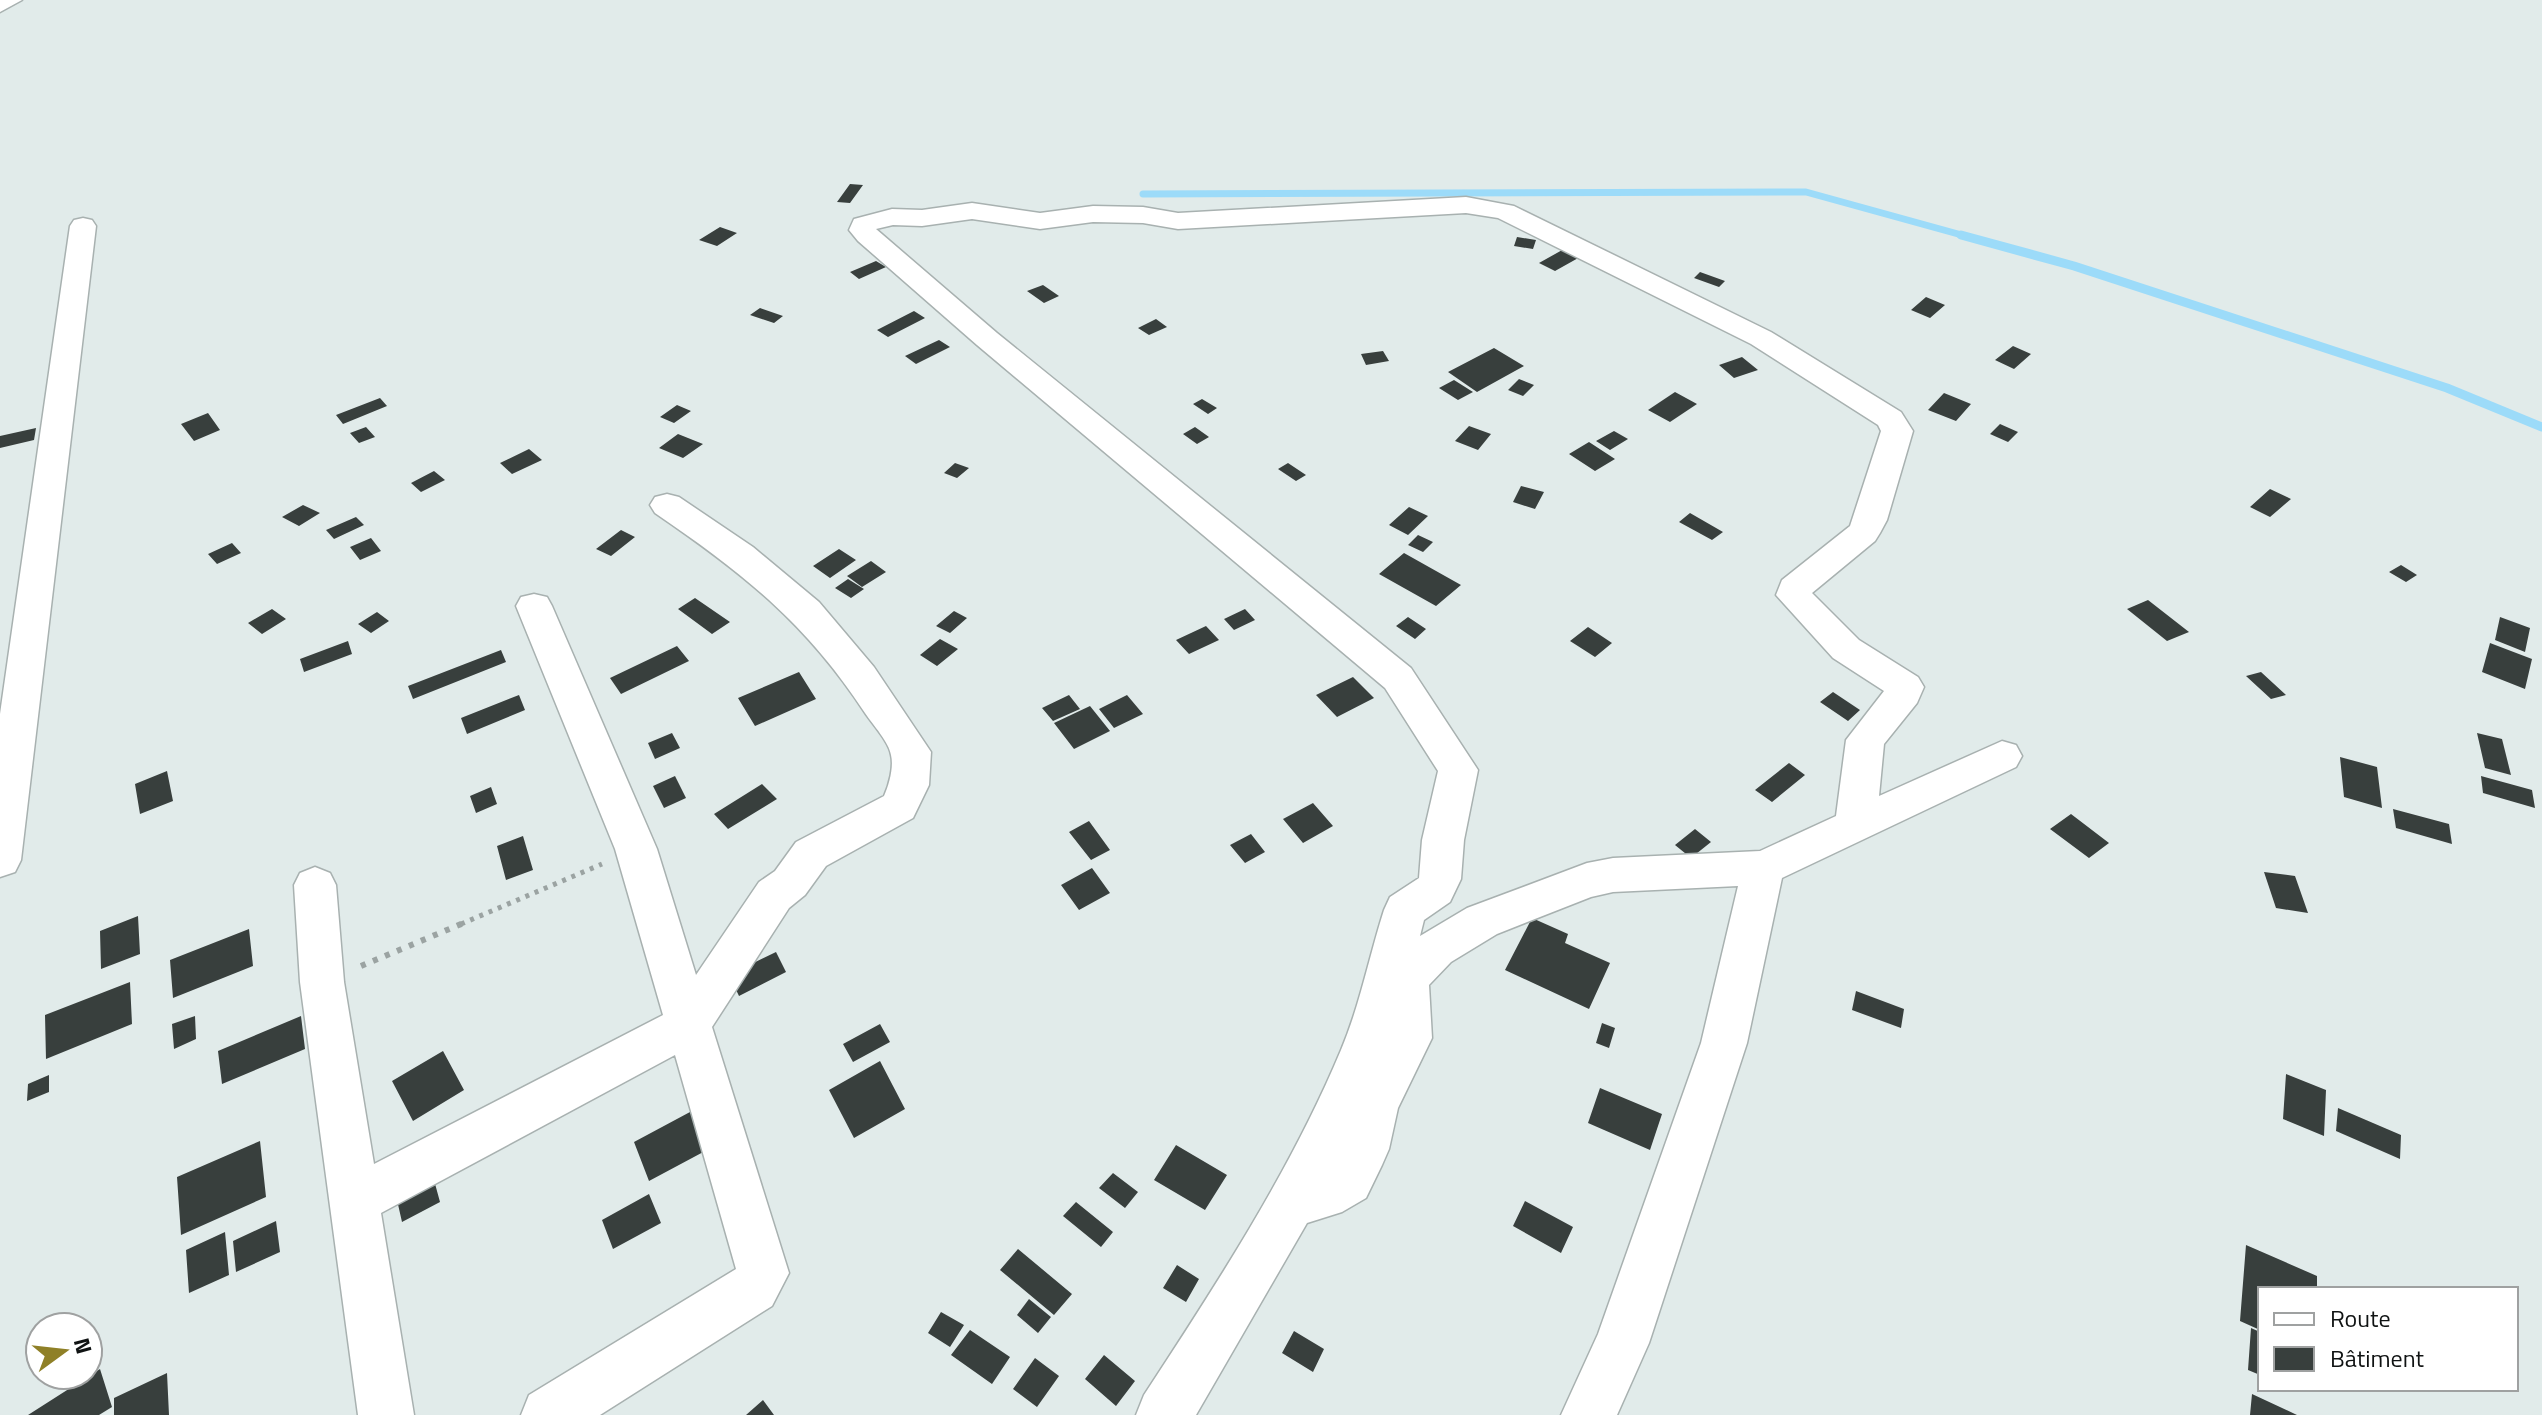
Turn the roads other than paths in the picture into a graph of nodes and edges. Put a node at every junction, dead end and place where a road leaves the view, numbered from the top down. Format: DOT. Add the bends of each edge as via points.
graph roads {
  1 [pos="12,0"];
  2 [pos="0,6"];
  3 [pos="83,226"];
  4 [pos="667,505"];
  5 [pos="534,606"];
  6 [pos="2002,756"];
  7 [pos="1855,826"];
  8 [pos="0,860"];
  9 [pos="1764,868"];
  10 [pos="315,885"];
  11 [pos="688,1025"];
  12 [pos="354,1201"];
  13 [pos="1291,1202"];
  14 [pos="386,1415"];
  15 [pos="549,1415"];
  16 [pos="1164,1415"];
  17 [pos="1589,1415"];
  1 -- 2 [label="street"];
  3 -- 8 [label="street"];
  4 -- 11 [label="street" via="741,555 806,611 861,677 911,752 909,785 899,807 811,854 774,895"];
  5 -- 11 [label="street" via="636,849"];
  6 -- 7 [label="street"];
  7 -- 9 [label="street"];
  7 -- 13 [label="street" via="1865,740 1905,687 1846,649 1794,589 1863,533 1897,431 1890,419 1816,371 1586,249 1488,207 1178,221 1093,214 1040,221 972,211 892,217 863,225 867,235 987,339 1398,678 1458,770 1440,879 1435,890 1405,910 1365,1049"];
  9 -- 13 [label="street" via="1587,880 1482,921 1435,949 1407,977 1409,1038 1375,1106 1365,1149 1348,1181 1324,1195"];
  9 -- 17 [label="street" via="1724,1043 1622,1343"];
  10 -- 12 [label="street" via="322,982"];
  11 -- 12 [label="street"];
  11 -- 15 [label="street" via="763,1273 754,1288"];
  12 -- 14 [label="street"];
  13 -- 16 [label="street"];
}
